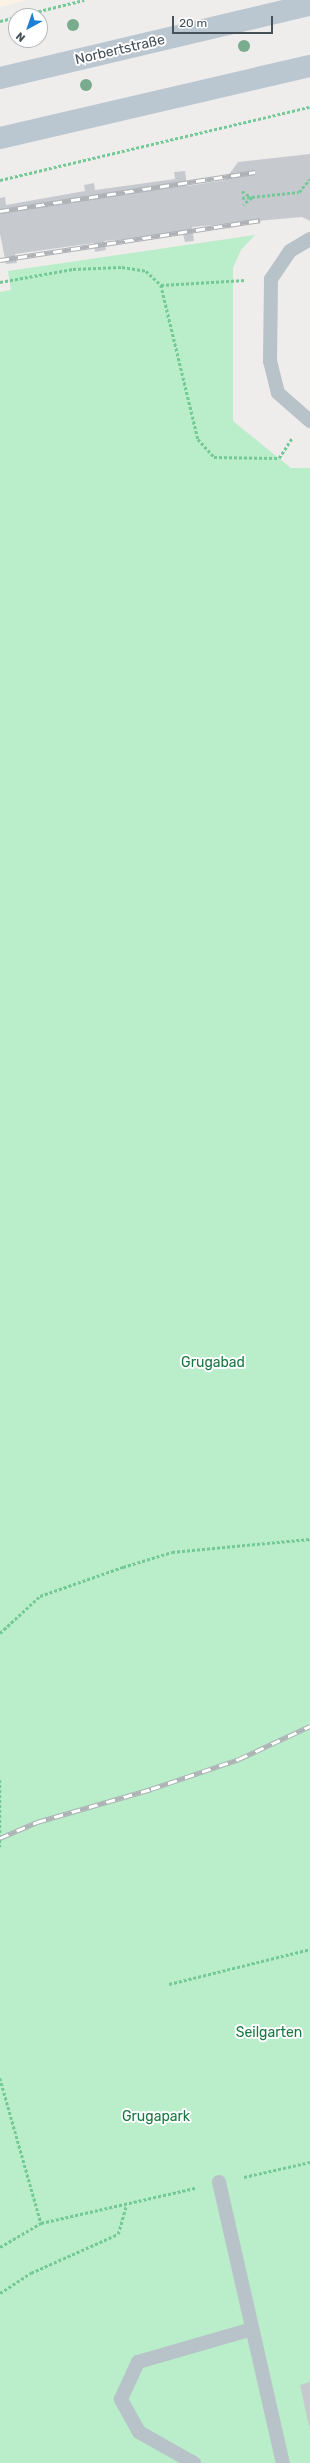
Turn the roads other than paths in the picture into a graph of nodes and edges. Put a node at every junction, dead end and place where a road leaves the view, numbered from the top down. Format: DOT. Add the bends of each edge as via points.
graph roads {
  1 [pos="301,5"];
  2 [pos="310,66"];
  3 [pos="0,78"];
  4 [pos="0,138"];
  5 [pos="310,239"];
  6 [pos="307,420"];
  7 [pos="219,2182"];
  8 [pos="252,2329"];
  9 [pos="194,2463"];
  10 [pos="284,2463"];
  1 -- 3 [label="main road, Norbertstraße"];
  2 -- 4 [label="main road"];
  5 -- 6 [label="lane" via="290,251 271,278 270,361 274,380 288,405"];
  7 -- 8 [label="lane"];
  8 -- 9 [label="lane" via="138,2362 122,2399 139,2432"];
  8 -- 10 [label="lane"];
}
